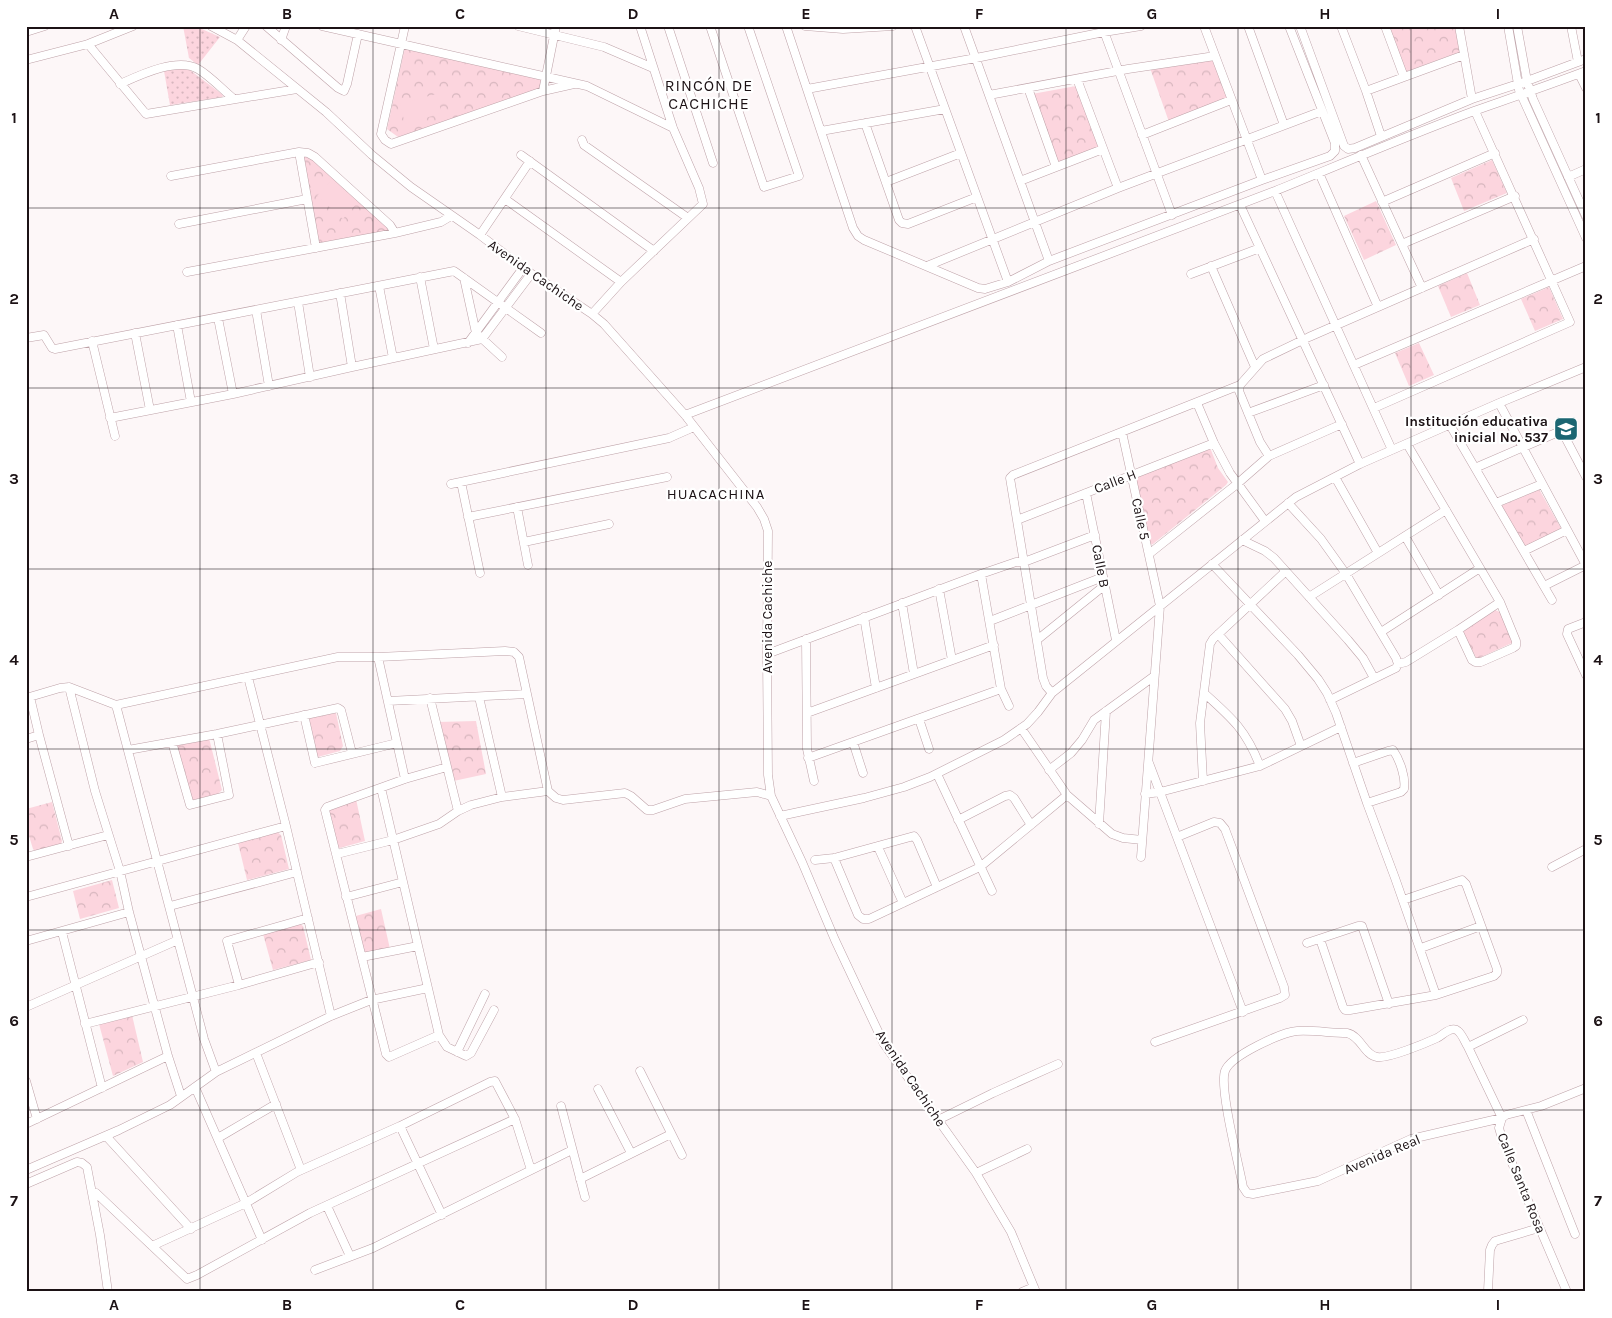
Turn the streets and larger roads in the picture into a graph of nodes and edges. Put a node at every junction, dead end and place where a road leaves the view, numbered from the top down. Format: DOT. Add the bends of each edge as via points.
graph roads {
  1 [pos="45,26"];
  2 [pos="133,26"];
  3 [pos="210,26"];
  4 [pos="246,26"];
  5 [pos="266,26"];
  6 [pos="286,26"];
  7 [pos="322,26"];
  8 [pos="405,26"];
  9 [pos="518,26"];
  10 [pos="640,26"];
  11 [pos="668,26"];
  12 [pos="710,26"];
  13 [pos="748,26"];
  14 [pos="786,26"];
  15 [pos="805,26"];
  16 [pos="893,26"];
  17 [pos="915,26"];
  18 [pos="964,26"];
  19 [pos="1142,26"];
  20 [pos="1204,26"];
  21 [pos="1248,26"];
  22 [pos="1289,26"];
  23 [pos="1300,26"];
  24 [pos="1341,26"];
  25 [pos="1385,26"];
  26 [pos="1459,26"];
  27 [pos="1508,26"];
  28 [pos="1517,26"];
  29 [pos="1572,26"];
  30 [pos="1103,29"];
  31 [pos="556,30"];
  32 [pos="26,32"];
  33 [pos="358,34"];
  34 [pos="237,40"];
  35 [pos="281,40"];
  36 [pos="88,44"];
  37 [pos="401,44"];
  38 [pos="1464,55"];
  39 [pos="1215,56"];
  40 [pos="976,58"];
  41 [pos="1586,59"];
  42 [pos="26,60"];
  43 [pos="1578,62"];
  44 [pos="930,67"];
  45 [pos="653,68"];
  46 [pos="1119,72"];
  47 [pos="1583,72"];
  48 [pos="546,77"];
  49 [pos="1404,77"];
  50 [pos="1077,79"];
  51 [pos="1527,81"];
  52 [pos="120,84"];
  53 [pos="578,84"];
  54 [pos="1518,84"];
  55 [pos="1028,88"];
  56 [pos="1586,88"];
  57 [pos="297,89"];
  58 [pos="807,89"];
  59 [pos="543,91"];
  60 [pos="1366,91"];
  61 [pos="1531,92"];
  62 [pos="989,95"];
  63 [pos="1522,95"];
  64 [pos="234,99"];
  65 [pos="1472,99"];
  66 [pos="1232,100"];
  67 [pos="945,109"];
  68 [pos="1322,111"];
  69 [pos="1475,111"];
  70 [pos="865,123"];
  71 [pos="1284,125"];
  72 [pos="673,128"];
  73 [pos="821,131"];
  74 [pos="1142,135"];
  75 [pos="1380,136"];
  76 [pos="1246,139"];
  77 [pos="582,140"];
  78 [pos="1103,149"];
  79 [pos="299,152"];
  80 [pos="961,153"];
  81 [pos="1495,153"];
  82 [pos="521,155"];
  83 [pos="1361,155"];
  84 [pos="530,161"];
  85 [pos="713,163"];
  86 [pos="1056,167"];
  87 [pos="1586,169"];
  88 [pos="1156,173"];
  89 [pos="1319,173"];
  90 [pos="171,176"];
  91 [pos="1568,177"];
  92 [pos="1262,180"];
  93 [pos="1020,181"];
  94 [pos="886,182"];
  95 [pos="1118,188"];
  96 [pos="1275,191"];
  97 [pos="1514,196"];
  98 [pos="977,197"];
  99 [pos="308,199"];
  100 [pos="505,199"];
  101 [pos="1382,202"];
  102 [pos="1240,205"];
  103 [pos="1172,215"];
  104 [pos="451,216"];
  105 [pos="1586,216"];
  106 [pos="688,218"];
  107 [pos="1036,222"];
  108 [pos="179,224"];
  109 [pos="395,233"];
  110 [pos="480,235"];
  111 [pos="1586,238"];
  112 [pos="1534,239"];
  113 [pos="993,240"];
  114 [pos="1402,244"];
  115 [pos="316,248"];
  116 [pos="1260,248"];
  117 [pos="654,251"];
  118 [pos="1049,262"];
  119 [pos="927,266"];
  120 [pos="1211,266"];
  121 [pos="1586,266"];
  122 [pos="523,268"];
  123 [pos="187,272"];
  124 [pos="532,274"];
  125 [pos="1191,274"];
  126 [pos="420,277"];
  127 [pos="464,278"];
  128 [pos="1552,280"];
  129 [pos="621,282"];
  130 [pos="1008,282"];
  131 [pos="379,286"];
  132 [pos="1422,288"];
  133 [pos="340,293"];
  134 [pos="298,302"];
  135 [pos="498,302"];
  136 [pos="1378,307"];
  137 [pos="506,308"];
  138 [pos="256,310"];
  139 [pos="592,314"];
  140 [pos="218,318"];
  141 [pos="177,325"];
  142 [pos="1336,325"];
  143 [pos="135,333"];
  144 [pos="476,333"];
  145 [pos="541,333"];
  146 [pos="26,338"];
  147 [pos="482,340"];
  148 [pos="1303,340"];
  149 [pos="92,341"];
  150 [pos="468,342"];
  151 [pos="434,350"];
  152 [pos="502,357"];
  153 [pos="393,358"];
  154 [pos="1354,365"];
  155 [pos="352,367"];
  156 [pos="1256,367"];
  157 [pos="1586,367"];
  158 [pos="310,377"];
  159 [pos="1240,385"];
  160 [pos="1324,385"];
  161 [pos="269,386"];
  162 [pos="233,394"];
  163 [pos="191,402"];
  164 [pos="1197,403"];
  165 [pos="1499,403"];
  166 [pos="1374,408"];
  167 [pos="150,410"];
  168 [pos="1248,413"];
  169 [pos="685,415"];
  170 [pos="110,418"];
  171 [pos="1342,424"];
  172 [pos="1450,425"];
  173 [pos="694,427"];
  174 [pos="1122,432"];
  175 [pos="115,436"];
  176 [pos="1214,444"];
  177 [pos="1407,444"];
  178 [pos="1522,447"];
  179 [pos="1392,450"];
  180 [pos="1269,456"];
  181 [pos="1360,464"];
  182 [pos="1475,468"];
  183 [pos="1132,475"];
  184 [pos="667,477"];
  185 [pos="1335,477"];
  186 [pos="1586,477"];
  187 [pos="461,482"];
  188 [pos="451,484"];
  189 [pos="1237,484"];
  190 [pos="1542,484"];
  191 [pos="1086,493"];
  192 [pos="1288,503"];
  193 [pos="1496,503"];
  194 [pos="517,507"];
  195 [pos="1446,510"];
  196 [pos="468,517"];
  197 [pos="1017,520"];
  198 [pos="1265,521"];
  199 [pos="610,524"];
  200 [pos="1567,530"];
  201 [pos="1095,535"];
  202 [pos="1405,536"];
  203 [pos="1242,540"];
  204 [pos="524,542"];
  205 [pos="1524,551"];
  206 [pos="1378,553"];
  207 [pos="1149,554"];
  208 [pos="1024,562"];
  209 [pos="1212,564"];
  210 [pos="528,565"];
  211 [pos="1586,565"];
  212 [pos="1480,568"];
  213 [pos="1286,571"];
  214 [pos="480,573"];
  215 [pos="981,574"];
  216 [pos="1346,574"];
  217 [pos="1104,581"];
  218 [pos="1544,586"];
  219 [pos="939,589"];
  220 [pos="1440,595"];
  221 [pos="1309,597"];
  222 [pos="1552,600"];
  223 [pos="1500,602"];
  224 [pos="902,603"];
  225 [pos="1250,603"];
  226 [pos="1031,605"];
  227 [pos="1160,606"];
  228 [pos="864,617"];
  229 [pos="990,621"];
  230 [pos="1586,622"];
  231 [pos="1458,630"];
  232 [pos="1381,632"];
  233 [pos="1218,634"];
  234 [pos="806,639"];
  235 [pos="1037,640"];
  236 [pos="1116,640"];
  237 [pos="994,645"];
  238 [pos="767,654"];
  239 [pos="378,657"];
  240 [pos="952,660"];
  241 [pos="1398,664"];
  242 [pos="914,674"];
  243 [pos="1586,675"];
  244 [pos="248,677"];
  245 [pos="1153,677"];
  246 [pos="1374,678"];
  247 [pos="69,687"];
  248 [pos="876,688"];
  249 [pos="1001,689"];
  250 [pos="1052,693"];
  251 [pos="1204,693"];
  252 [pos="527,694"];
  253 [pos="480,696"];
  254 [pos="28,698"];
  255 [pos="430,698"];
  256 [pos="1330,700"];
  257 [pos="388,701"];
  258 [pos="116,704"];
  259 [pos="1009,706"];
  260 [pos="1106,711"];
  261 [pos="807,714"];
  262 [pos="304,715"];
  263 [pos="919,719"];
  264 [pos="260,724"];
  265 [pos="1341,727"];
  266 [pos="1021,728"];
  267 [pos="217,734"];
  268 [pos="39,736"];
  269 [pos="26,739"];
  270 [pos="172,742"];
  271 [pos="396,742"];
  272 [pos="853,742"];
  273 [pos="1301,746"];
  274 [pos="128,750"];
  275 [pos="929,750"];
  276 [pos="352,753"];
  277 [pos="808,758"];
  278 [pos="1148,759"];
  279 [pos="1353,763"];
  280 [pos="1260,766"];
  281 [pos="447,767"];
  282 [pos="1049,770"];
  283 [pos="863,773"];
  284 [pos="937,774"];
  285 [pos="405,779"];
  286 [pos="814,781"];
  287 [pos="1203,781"];
  288 [pos="381,788"];
  289 [pos="548,790"];
  290 [pos="1160,792"];
  291 [pos="1145,794"];
  292 [pos="1067,795"];
  293 [pos="771,796"];
  294 [pos="502,797"];
  295 [pos="1367,803"];
  296 [pos="458,811"];
  297 [pos="780,816"];
  298 [pos="958,820"];
  299 [pos="1099,824"];
  300 [pos="1031,825"];
  301 [pos="286,826"];
  302 [pos="108,835"];
  303 [pos="1177,837"];
  304 [pos="393,840"];
  305 [pos="1142,840"];
  306 [pos="69,846"];
  307 [pos="878,847"];
  308 [pos="1586,849"];
  309 [pos="337,854"];
  310 [pos="27,855"];
  311 [pos="1141,857"];
  312 [pos="834,858"];
  313 [pos="815,860"];
  314 [pos="157,861"];
  315 [pos="980,867"];
  316 [pos="1552,867"];
  317 [pos="120,871"];
  318 [pos="297,872"];
  319 [pos="403,882"];
  320 [pos="937,887"];
  321 [pos="992,891"];
  322 [pos="26,897"];
  323 [pos="346,897"];
  324 [pos="1403,900"];
  325 [pos="903,903"];
  326 [pos="170,906"];
  327 [pos="129,912"];
  328 [pos="308,918"];
  329 [pos="1481,926"];
  330 [pos="62,932"];
  331 [pos="1320,939"];
  332 [pos="178,940"];
  333 [pos="26,941"];
  334 [pos="1307,943"];
  335 [pos="418,946"];
  336 [pos="1420,948"];
  337 [pos="141,957"];
  338 [pos="362,957"];
  339 [pos="319,962"];
  340 [pos="75,985"];
  341 [pos="239,985"];
  342 [pos="428,988"];
  343 [pos="485,994"];
  344 [pos="1436,995"];
  345 [pos="193,997"];
  346 [pos="371,1000"];
  347 [pos="1389,1004"];
  348 [pos="155,1006"];
  349 [pos="26,1007"];
  350 [pos="494,1010"];
  351 [pos="1243,1012"];
  352 [pos="331,1016"];
  353 [pos="1523,1020"];
  354 [pos="85,1024"];
  355 [pos="439,1035"];
  356 [pos="1155,1042"];
  357 [pos="1468,1047"];
  358 [pos="457,1052"];
  359 [pos="256,1053"];
  360 [pos="168,1056"];
  361 [pos="1058,1064"];
  362 [pos="640,1071"];
  363 [pos="216,1072"];
  364 [pos="26,1081"];
  365 [pos="195,1086"];
  366 [pos="102,1088"];
  367 [pos="1586,1088"];
  368 [pos="598,1089"];
  369 [pos="181,1096"];
  370 [pos="276,1104"];
  371 [pos="560,1106"];
  372 [pos="1526,1110"];
  373 [pos="1502,1118"];
  374 [pos="37,1119"];
  375 [pos="515,1120"];
  376 [pos="938,1120"];
  377 [pos="26,1124"];
  378 [pos="400,1126"];
  379 [pos="671,1134"];
  380 [pos="106,1136"];
  381 [pos="218,1138"];
  382 [pos="1027,1149"];
  383 [pos="572,1150"];
  384 [pos="631,1154"];
  385 [pos="682,1155"];
  386 [pos="418,1164"];
  387 [pos="26,1170"];
  388 [pos="301,1170"];
  389 [pos="531,1170"];
  390 [pos="976,1174"];
  391 [pos="580,1179"];
  392 [pos="1242,1181"];
  393 [pos="26,1184"];
  394 [pos="96,1193"];
  395 [pos="585,1197"];
  396 [pos="246,1203"];
  397 [pos="327,1206"];
  398 [pos="442,1215"];
  399 [pos="1539,1228"];
  400 [pos="191,1229"];
  401 [pos="1575,1234"];
  402 [pos="262,1240"];
  403 [pos="152,1246"];
  404 [pos="350,1256"];
  405 [pos="315,1270"];
  406 [pos="1035,1289"];
  407 [pos="1488,1291"];
  408 [pos="108,1292"];
  409 [pos="1022,1292"];
  410 [pos="1567,1292"];
  1 -- 32 [label="street"];
  2 -- 36 [label="street"];
  3 -- 34 [label="street, Avenida Cachiche"];
  4 -- 34 [label="street"];
  5 -- 35 [label="street"];
  6 -- 35 [label="street"];
  7 -- 33 [label="street"];
  8 -- 37 [label="street"];
  9 -- 31 [label="street"];
  10 -- 45 [label="street"];
  11 -- 85 [label="street"];
  12 -- 13 [label="street" via="764,187 799,176"];
  14 -- 58 [label="street"];
  15 -- 16 [label="street" via="843,29"];
  17 -- 44 [label="street"];
  18 -- 40 [label="street"];
  19 -- 30 [label="street"];
  20 -- 39 [label="street"];
  21 -- 71 [label="street"];
  22 -- 68 [label="street"];
  23 -- 75 [label="street" via="1344,146 1355,148"];
  24 -- 60 [label="street"];
  25 -- 49 [label="street"];
  26 -- 38 [label="street"];
  27 -- 54 [label="street"];
  28 -- 51 [label="street"];
  29 -- 43 [label="street"];
  30 -- 40 [label="street"];
  30 -- 46 [label="street"];
  31 -- 45 [label="street"];
  31 -- 48 [label="street"];
  33 -- 35 [label="street" via="344,91"];
  33 -- 37 [label="street"];
  34 -- 57 [label="street, Avenida Cachiche"];
  36 -- 42 [label="street"];
  36 -- 52 [label="street"];
  37 -- 48 [label="street"];
  37 -- 59 [label="street" via="381,134 391,144"];
  38 -- 49 [label="street"];
  38 -- 65 [label="street"];
  39 -- 46 [label="street"];
  39 -- 66 [label="street"];
  40 -- 44 [label="street"];
  40 -- 62 [label="street"];
  41 -- 43 [label="street"];
  43 -- 51 [label="street"];
  44 -- 58 [label="street"];
  44 -- 67 [label="street"];
  45 -- 72 [label="street"];
  46 -- 50 [label="street"];
  46 -- 74 [label="street"];
  47 -- 56 [label="street"];
  47 -- 61 [label="street"];
  48 -- 53 [label="street"];
  48 -- 59 [label="street"];
  49 -- 60 [label="street"];
  50 -- 55 [label="street"];
  50 -- 78 [label="street"];
  51 -- 54 [label="street"];
  51 -- 61 [label="street"];
  52 -- 64 [label="street" via="146,114"];
  52 -- 64 [label="street" via="148,72 184,64 198,69"];
  53 -- 59 [label="street"];
  53 -- 72 [label="street"];
  54 -- 63 [label="street"];
  54 -- 65 [label="street"];
  55 -- 62 [label="street"];
  55 -- 86 [label="street"];
  57 -- 64 [label="street"];
  57 -- 104 [label="street, Avenida Cachiche" via="372,155"];
  58 -- 73 [label="street"];
  60 -- 75 [label="street"];
  61 -- 63 [label="street"];
  61 -- 91 [label="street"];
  62 -- 93 [label="street"];
  63 -- 69 [label="street"];
  63 -- 111 [label="street"];
  65 -- 75 [label="street"];
  66 -- 74 [label="street"];
  66 -- 76 [label="street"];
  67 -- 70 [label="street"];
  67 -- 80 [label="street"];
  68 -- 71 [label="street"];
  68 -- 92 [label="street" via="1335,151 1330,156"];
  69 -- 81 [label="street"];
  69 -- 83 [label="street"];
  70 -- 73 [label="street"];
  70 -- 94 [label="street"];
  71 -- 76 [label="street"];
  72 -- 106 [label="street" via="697,181 703,204"];
  73 -- 119 [label="street" via="858,236"];
  74 -- 88 [label="street"];
  76 -- 88 [label="street"];
  76 -- 92 [label="street"];
  77 -- 106 [label="street" via="584,145"];
  78 -- 86 [label="street"];
  78 -- 95 [label="street"];
  79 -- 90 [label="street"];
  79 -- 99 [label="street"];
  79 -- 109 [label="street" via="316,157"];
  80 -- 94 [label="street"];
  80 -- 98 [label="street"];
  81 -- 97 [label="street"];
  81 -- 101 [label="street"];
  82 -- 84 [label="street"];
  83 -- 89 [label="street"];
  83 -- 101 [label="street"];
  84 -- 100 [label="street"];
  84 -- 117 [label="street"];
  86 -- 93 [label="street"];
  87 -- 91 [label="street"];
  88 -- 95 [label="street"];
  88 -- 103 [label="street"];
  89 -- 96 [label="street"];
  89 -- 136 [label="street"];
  91 -- 105 [label="street"];
  92 -- 103 [label="street"];
  93 -- 107 [label="street"];
  94 -- 98 [label="street" via="899,220 908,224"];
  95 -- 107 [label="street"];
  96 -- 102 [label="street"];
  96 -- 142 [label="street"];
  97 -- 112 [label="street"];
  97 -- 114 [label="street"];
  98 -- 113 [label="street"];
  99 -- 108 [label="street"];
  99 -- 115 [label="street"];
  100 -- 110 [label="street"];
  100 -- 129 [label="street"];
  101 -- 114 [label="street"];
  102 -- 116 [label="street"];
  102 -- 169 [label="street"];
  103 -- 118 [label="street"];
  104 -- 109 [label="street" via="442,222"];
  104 -- 110 [label="street, Avenida Cachiche"];
  106 -- 117 [label="street"];
  107 -- 113 [label="street"];
  107 -- 118 [label="street"];
  109 -- 115 [label="street"];
  110 -- 122 [label="street, Avenida Cachiche"];
  112 -- 128 [label="street"];
  112 -- 132 [label="street"];
  113 -- 119 [label="street"];
  113 -- 130 [label="street"];
  114 -- 132 [label="street"];
  115 -- 123 [label="street"];
  116 -- 120 [label="street"];
  116 -- 148 [label="street"];
  117 -- 129 [label="street"];
  118 -- 130 [label="street"];
  119 -- 130 [label="street" via="978,288"];
  120 -- 125 [label="street"];
  120 -- 156 [label="street"];
  121 -- 128 [label="street"];
  122 -- 124 [label="street, Avenida Cachiche"];
  122 -- 135 [label="street"];
  124 -- 137 [label="street"];
  124 -- 139 [label="street, Avenida Cachiche"];
  126 -- 127 [label="street" via="454,271"];
  126 -- 131 [label="street"];
  126 -- 151 [label="street"];
  127 -- 135 [label="street"];
  127 -- 144 [label="street"];
  128 -- 154 [label="street"];
  128 -- 166 [label="street" via="1570,322"];
  129 -- 139 [label="street"];
  131 -- 133 [label="street"];
  131 -- 153 [label="street"];
  132 -- 136 [label="street"];
  133 -- 134 [label="street"];
  133 -- 155 [label="street"];
  134 -- 138 [label="street"];
  134 -- 158 [label="street"];
  135 -- 137 [label="street"];
  135 -- 144 [label="street"];
  136 -- 142 [label="street"];
  137 -- 145 [label="street"];
  137 -- 147 [label="street"];
  138 -- 140 [label="street"];
  138 -- 161 [label="street"];
  139 -- 169 [label="street, Avenida Cachiche"];
  140 -- 141 [label="street"];
  140 -- 162 [label="street"];
  141 -- 143 [label="street"];
  141 -- 163 [label="street"];
  142 -- 148 [label="street"];
  142 -- 154 [label="street"];
  143 -- 149 [label="street"];
  143 -- 167 [label="street"];
  144 -- 147 [label="street"];
  144 -- 150 [label="street"];
  146 -- 149 [label="street" via="44,335 54,349"];
  147 -- 150 [label="street"];
  147 -- 152 [label="street"];
  148 -- 156 [label="street" via="1263,359"];
  148 -- 160 [label="street"];
  149 -- 170 [label="street"];
  150 -- 151 [label="street"];
  151 -- 153 [label="street"];
  153 -- 155 [label="street"];
  154 -- 166 [label="street"];
  155 -- 158 [label="street"];
  156 -- 159 [label="street"];
  157 -- 165 [label="street"];
  158 -- 161 [label="street"];
  159 -- 164 [label="street"];
  159 -- 168 [label="street" via="1239,391"];
  160 -- 168 [label="street"];
  160 -- 171 [label="street"];
  161 -- 162 [label="street"];
  162 -- 163 [label="street"];
  163 -- 167 [label="street"];
  164 -- 174 [label="street"];
  164 -- 176 [label="street"];
  165 -- 172 [label="street"];
  165 -- 178 [label="street"];
  166 -- 179 [label="street"];
  167 -- 170 [label="street"];
  168 -- 180 [label="street"];
  169 -- 173 [label="street, Avenida Cachiche"];
  170 -- 175 [label="street"];
  171 -- 180 [label="street"];
  171 -- 181 [label="street"];
  172 -- 177 [label="street"];
  172 -- 182 [label="street"];
  173 -- 187 [label="street" via="669,438"];
  173 -- 238 [label="street, Avenida Cachiche" via="757,507 768,531"];
  174 -- 183 [label="street, Calle 5"];
  174 -- 197 [label="street" via="1013,475 1010,481"];
  176 -- 183 [label="street, Calle H"];
  176 -- 189 [label="street"];
  177 -- 179 [label="street"];
  177 -- 195 [label="street"];
  178 -- 182 [label="street"];
  178 -- 186 [label="street" via="1560,432"];
  178 -- 190 [label="street"];
  179 -- 181 [label="street"];
  180 -- 189 [label="street"];
  181 -- 185 [label="street"];
  182 -- 193 [label="street"];
  183 -- 191 [label="street, Calle H"];
  183 -- 207 [label="street, Calle 5"];
  184 -- 194 [label="street"];
  185 -- 192 [label="street"];
  185 -- 206 [label="street"];
  187 -- 188 [label="street"];
  187 -- 196 [label="street"];
  189 -- 198 [label="street"];
  189 -- 207 [label="street"];
  190 -- 193 [label="street"];
  190 -- 200 [label="street"];
  191 -- 197 [label="street, Calle H"];
  191 -- 201 [label="street, Calle B"];
  192 -- 198 [label="street"];
  192 -- 216 [label="street" via="1321,539"];
  193 -- 205 [label="street"];
  194 -- 196 [label="street"];
  194 -- 204 [label="street"];
  195 -- 202 [label="street"];
  195 -- 212 [label="street"];
  196 -- 214 [label="street"];
  197 -- 208 [label="street"];
  198 -- 203 [label="street"];
  199 -- 204 [label="street"];
  200 -- 205 [label="street"];
  200 -- 211 [label="street"];
  201 -- 208 [label="street"];
  201 -- 217 [label="street, Calle B"];
  202 -- 206 [label="street"];
  202 -- 220 [label="street"];
  203 -- 209 [label="street"];
  203 -- 213 [label="street" via="1265,551"];
  204 -- 210 [label="street"];
  205 -- 218 [label="street"];
  206 -- 216 [label="street"];
  207 -- 227 [label="street, Calle 5"];
  208 -- 215 [label="street"];
  208 -- 226 [label="street"];
  209 -- 225 [label="street"];
  209 -- 227 [label="street"];
  211 -- 218 [label="street"];
  212 -- 220 [label="street"];
  212 -- 223 [label="street"];
  213 -- 221 [label="street"];
  213 -- 225 [label="street"];
  215 -- 219 [label="street"];
  215 -- 229 [label="street"];
  216 -- 221 [label="street"];
  216 -- 232 [label="street"];
  217 -- 226 [label="street"];
  217 -- 235 [label="street"];
  217 -- 236 [label="street, Calle B"];
  218 -- 222 [label="street"];
  219 -- 224 [label="street"];
  219 -- 240 [label="street"];
  220 -- 232 [label="street"];
  221 -- 246 [label="street" via="1362,658"];
  223 -- 231 [label="street"];
  223 -- 231 [label="street" via="1516,640 1513,648 1475,662"];
  224 -- 228 [label="street"];
  224 -- 242 [label="street"];
  225 -- 233 [label="street"];
  225 -- 256 [label="street" via="1318,679"];
  226 -- 229 [label="street"];
  226 -- 235 [label="street"];
  227 -- 236 [label="street"];
  227 -- 245 [label="street, Calle 5"];
  228 -- 234 [label="street"];
  228 -- 248 [label="street"];
  229 -- 237 [label="street"];
  230 -- 243 [label="street" via="1568,629 1567,634"];
  231 -- 241 [label="street"];
  232 -- 241 [label="street"];
  233 -- 251 [label="street" via="1210,644"];
  233 -- 273 [label="street" via="1285,709"];
  234 -- 238 [label="street"];
  234 -- 261 [label="street"];
  235 -- 250 [label="street" via="1043,678"];
  236 -- 250 [label="street"];
  237 -- 240 [label="street"];
  237 -- 249 [label="street"];
  238 -- 293 [label="street, Avenida Cachiche"];
  239 -- 244 [label="street" via="338,657"];
  239 -- 252 [label="street" via="514,652 519,657"];
  239 -- 257 [label="street"];
  240 -- 242 [label="street"];
  241 -- 246 [label="street"];
  242 -- 248 [label="street"];
  244 -- 258 [label="street"];
  244 -- 264 [label="street"];
  245 -- 260 [label="street"];
  245 -- 278 [label="street, Calle 5"];
  246 -- 256 [label="street"];
  247 -- 254 [label="street"];
  247 -- 258 [label="street"];
  247 -- 302 [label="street"];
  248 -- 261 [label="street"];
  249 -- 259 [label="street"];
  249 -- 263 [label="street"];
  250 -- 266 [label="street"];
  251 -- 280 [label="street" via="1243,732"];
  251 -- 287 [label="street" via="1200,723"];
  252 -- 253 [label="street"];
  252 -- 289 [label="street"];
  253 -- 255 [label="street"];
  253 -- 294 [label="street"];
  254 -- 268 [label="street"];
  255 -- 257 [label="street"];
  255 -- 281 [label="street"];
  256 -- 265 [label="street"];
  257 -- 271 [label="street"];
  258 -- 274 [label="street"];
  260 -- 282 [label="street" via="1094,720 1071,753"];
  260 -- 299 [label="street"];
  261 -- 277 [label="street"];
  262 -- 264 [label="street"];
  262 -- 276 [label="street" via="340,709"];
  262 -- 276 [label="street" via="315,763"];
  263 -- 272 [label="street"];
  263 -- 275 [label="street"];
  264 -- 267 [label="street"];
  264 -- 301 [label="street"];
  265 -- 273 [label="street"];
  265 -- 279 [label="street"];
  266 -- 282 [label="street"];
  266 -- 284 [label="street"];
  267 -- 270 [label="street"];
  267 -- 270 [label="street" via="228,795 190,805"];
  268 -- 269 [label="street"];
  268 -- 306 [label="street"];
  270 -- 274 [label="street"];
  271 -- 276 [label="street"];
  271 -- 285 [label="street"];
  272 -- 277 [label="street"];
  272 -- 283 [label="street"];
  273 -- 280 [label="street"];
  274 -- 314 [label="street"];
  277 -- 286 [label="street"];
  278 -- 290 [label="street"];
  278 -- 291 [label="street, Calle 5"];
  279 -- 295 [label="street"];
  279 -- 295 [label="street" via="1393,750 1396,755 1405,782 1404,789"];
  280 -- 287 [label="street"];
  281 -- 285 [label="street"];
  281 -- 296 [label="street"];
  282 -- 292 [label="street"];
  284 -- 297 [label="street" via="864,798"];
  284 -- 298 [label="street"];
  285 -- 288 [label="street"];
  287 -- 290 [label="street"];
  288 -- 304 [label="street"];
  288 -- 309 [label="street" via="325,808"];
  289 -- 293 [label="street" via="563,800 625,794 647,810 685,799 757,792"];
  289 -- 294 [label="street"];
  290 -- 291 [label="street"];
  290 -- 303 [label="street"];
  291 -- 305 [label="street, Calle 5"];
  292 -- 299 [label="street"];
  292 -- 300 [label="street"];
  293 -- 297 [label="street, Avenida Cachiche"];
  294 -- 296 [label="street"];
  295 -- 324 [label="street"];
  296 -- 304 [label="street" via="439,824"];
  297 -- 376 [label="street, Avenida Cachiche" via="884,1044"];
  298 -- 300 [label="street" via="1010,795"];
  298 -- 315 [label="street"];
  299 -- 305 [label="street" via="1112,834"];
  300 -- 315 [label="street"];
  301 -- 314 [label="street"];
  301 -- 318 [label="street"];
  302 -- 306 [label="street"];
  302 -- 317 [label="street"];
  303 -- 351 [label="street"];
  303 -- 351 [label="street" via="1214,822 1225,829 1285,995"];
  304 -- 309 [label="street"];
  304 -- 319 [label="street"];
  305 -- 311 [label="street, Calle 5"];
  306 -- 310 [label="street"];
  307 -- 312 [label="street"];
  307 -- 320 [label="street" via="914,836"];
  307 -- 325 [label="street"];
  308 -- 316 [label="street"];
  309 -- 323 [label="street"];
  312 -- 313 [label="street"];
  312 -- 325 [label="street" via="858,915 863,919"];
  314 -- 317 [label="street"];
  314 -- 326 [label="street"];
  315 -- 320 [label="street"];
  315 -- 321 [label="street"];
  317 -- 322 [label="street"];
  317 -- 327 [label="street"];
  318 -- 326 [label="street"];
  318 -- 328 [label="street"];
  319 -- 323 [label="street"];
  319 -- 335 [label="street"];
  320 -- 325 [label="street"];
  323 -- 338 [label="street"];
  324 -- 329 [label="street" via="1462,880"];
  324 -- 336 [label="street"];
  326 -- 332 [label="street"];
  327 -- 330 [label="street"];
  327 -- 337 [label="street"];
  328 -- 339 [label="street"];
  328 -- 341 [label="street" via="227,941"];
  329 -- 336 [label="street"];
  329 -- 344 [label="street" via="1497,973"];
  330 -- 333 [label="street"];
  330 -- 340 [label="street"];
  331 -- 334 [label="street"];
  331 -- 347 [label="street" via="1345,1010"];
  331 -- 347 [label="street" via="1362,926"];
  332 -- 337 [label="street"];
  332 -- 345 [label="street"];
  335 -- 338 [label="street"];
  335 -- 342 [label="street"];
  336 -- 344 [label="street"];
  337 -- 340 [label="street"];
  337 -- 348 [label="street"];
  338 -- 346 [label="street"];
  339 -- 341 [label="street"];
  339 -- 352 [label="street"];
  340 -- 349 [label="street"];
  340 -- 354 [label="street"];
  341 -- 345 [label="street"];
  342 -- 346 [label="street"];
  342 -- 355 [label="street"];
  343 -- 358 [label="street"];
  344 -- 347 [label="street"];
  345 -- 348 [label="street"];
  345 -- 363 [label="street"];
  346 -- 352 [label="street"];
  346 -- 355 [label="street" via="387,1056"];
  348 -- 354 [label="street"];
  348 -- 360 [label="street"];
  350 -- 358 [label="street" via="471,1053 466,1056"];
  351 -- 356 [label="street"];
  352 -- 359 [label="street"];
  353 -- 357 [label="street"];
  354 -- 366 [label="street"];
  355 -- 358 [label="street" via="447,1047"];
  357 -- 373 [label="street, Calle Santa Rosa"];
  357 -- 392 [label="street, Calle Santa Rosa" via="1459,1032 1451,1029 1413,1048 1378,1057 1370,1054 1352,1034 1297,1031 1249,1050 1229,1063 1224,1072 1224,1089"];
  359 -- 363 [label="street"];
  359 -- 370 [label="street"];
  360 -- 366 [label="street"];
  360 -- 369 [label="street"];
  361 -- 376 [label="street"];
  362 -- 379 [label="street"];
  363 -- 365 [label="street"];
  364 -- 374 [label="street"];
  365 -- 369 [label="street"];
  365 -- 381 [label="street"];
  366 -- 374 [label="street"];
  367 -- 372 [label="street, Avenida Real"];
  368 -- 384 [label="street"];
  369 -- 380 [label="street" via="170,1105"];
  370 -- 381 [label="street"];
  370 -- 388 [label="street"];
  371 -- 383 [label="street"];
  372 -- 373 [label="street, Avenida Real"];
  372 -- 401 [label="street"];
  373 -- 392 [label="street, Avenida Real" via="1411,1138 1318,1181 1253,1194 1247,1193"];
  373 -- 399 [label="street, Calle Santa Rosa" via="1499,1128 1503,1142"];
  374 -- 377 [label="street"];
  375 -- 378 [label="street" via="495,1081"];
  375 -- 386 [label="street"];
  375 -- 389 [label="street"];
  376 -- 390 [label="street, Avenida Cachiche"];
  378 -- 386 [label="street"];
  378 -- 388 [label="street"];
  379 -- 384 [label="street"];
  379 -- 385 [label="street"];
  380 -- 387 [label="street"];
  380 -- 400 [label="street"];
  381 -- 396 [label="street"];
  382 -- 390 [label="street"];
  383 -- 389 [label="street"];
  383 -- 391 [label="street"];
  384 -- 391 [label="street"];
  386 -- 397 [label="street"];
  386 -- 398 [label="street"];
  388 -- 396 [label="street"];
  389 -- 398 [label="street"];
  390 -- 406 [label="street, Avenida Cachiche" via="1011,1232"];
  391 -- 395 [label="street"];
  393 -- 408 [label="street" via="77,1162 86,1167"];
  394 -- 403 [label="street"];
  396 -- 400 [label="street"];
  396 -- 402 [label="street"];
  397 -- 402 [label="street"];
  397 -- 404 [label="street"];
  398 -- 404 [label="street"];
  399 -- 407 [label="street" via="1492,1244"];
  399 -- 410 [label="street, Calle Santa Rosa"];
  400 -- 403 [label="street"];
  402 -- 403 [label="street" via="187,1279"];
  404 -- 405 [label="street"];
  406 -- 409 [label="street"];
}
